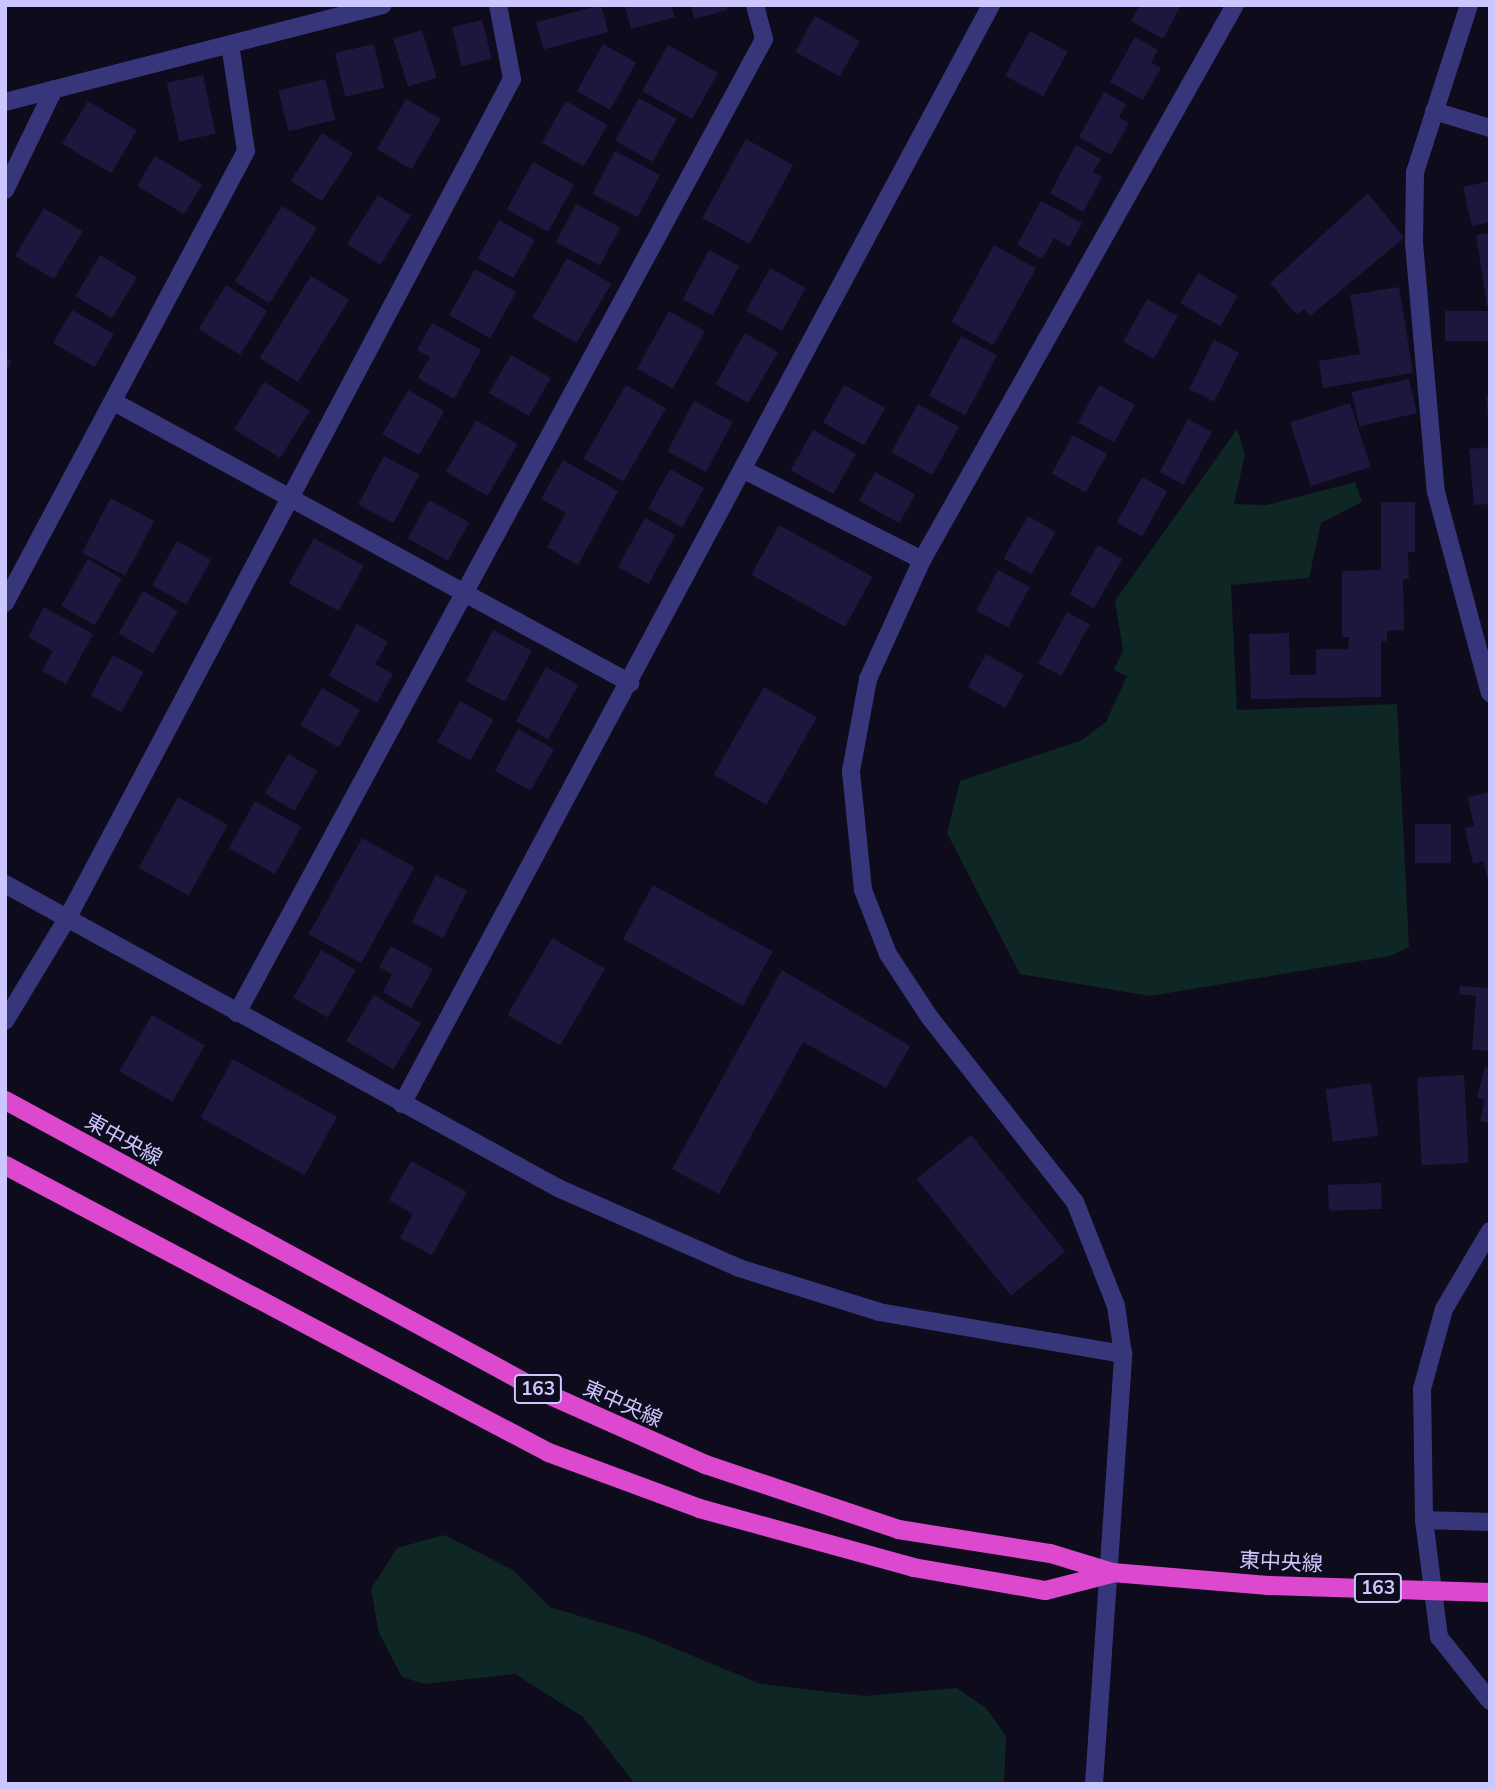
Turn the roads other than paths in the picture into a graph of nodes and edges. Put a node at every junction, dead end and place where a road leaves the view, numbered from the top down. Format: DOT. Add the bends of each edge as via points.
graph roads {
  1 [pos="383,5"];
  2 [pos="498,5"];
  3 [pos="755,5"];
  4 [pos="992,5"];
  5 [pos="1236,5"];
  6 [pos="1469,5"];
  7 [pos="230,44"];
  8 [pos="54,89"];
  9 [pos="5,102"];
  10 [pos="1434,111"];
  11 [pos="1490,128"];
  12 [pos="5,190"];
  13 [pos="114,402"];
  14 [pos="744,470"];
  15 [pos="287,497"];
  16 [pos="922,559"];
  17 [pos="464,593"];
  18 [pos="5,603"];
  19 [pos="630,683"];
  20 [pos="1490,693"];
  21 [pos="5,884"];
  22 [pos="68,917"];
  23 [pos="237,1013"];
  24 [pos="5,1021"];
  25 [pos="5,1100"];
  26 [pos="402,1104"];
  27 [pos="5,1165"];
  28 [pos="1490,1231"];
  29 [pos="1123,1354"];
  30 [pos="1424,1520"];
  31 [pos="1490,1522"];
  32 [pos="1112,1573"];
  33 [pos="1490,1591"];
  34 [pos="1490,1701"];
  35 [pos="1094,1784"];
  1 -- 7 [label="street"];
  2 -- 15 [label="street" via="512,79"];
  3 -- 17 [label="street" via="764,39"];
  4 -- 14 [label="street"];
  5 -- 16 [label="street"];
  6 -- 10 [label="street"];
  7 -- 8 [label="street"];
  7 -- 13 [label="street" via="246,151"];
  8 -- 9 [label="street"];
  8 -- 12 [label="street"];
  10 -- 11 [label="street"];
  10 -- 20 [label="street" via="1415,172 1413,243 1436,492"];
  13 -- 15 [label="street"];
  13 -- 18 [label="street"];
  14 -- 16 [label="street"];
  14 -- 19 [label="street"];
  15 -- 17 [label="street"];
  15 -- 22 [label="street"];
  16 -- 29 [label="street" via="868,679 856,725 852,806 863,890 888,954 930,1018 1075,1202 1116,1306"];
  17 -- 19 [label="street"];
  17 -- 23 [label="street"];
  19 -- 26 [label="street"];
  21 -- 22 [label="street"];
  22 -- 23 [label="street"];
  22 -- 24 [label="street"];
  23 -- 26 [label="street"];
  25 -- 32 [label="highway, 東中央線 / 163" via="541,1391 705,1464 898,1529 1050,1553"];
  26 -- 29 [label="street" via="558,1188 739,1268 879,1312"];
  27 -- 32 [label="highway, 東中央線 / 163" via="536,1446 687,1503 800,1540 1045,1590"];
  28 -- 30 [label="street" via="1444,1310 1422,1389"];
  29 -- 32 [label="street"];
  30 -- 31 [label="street"];
  30 -- 34 [label="street" via="1439,1637"];
  32 -- 33 [label="highway, 東中央線 / 163, bridge" via="1267,1585"];
  32 -- 35 [label="street"];
}
